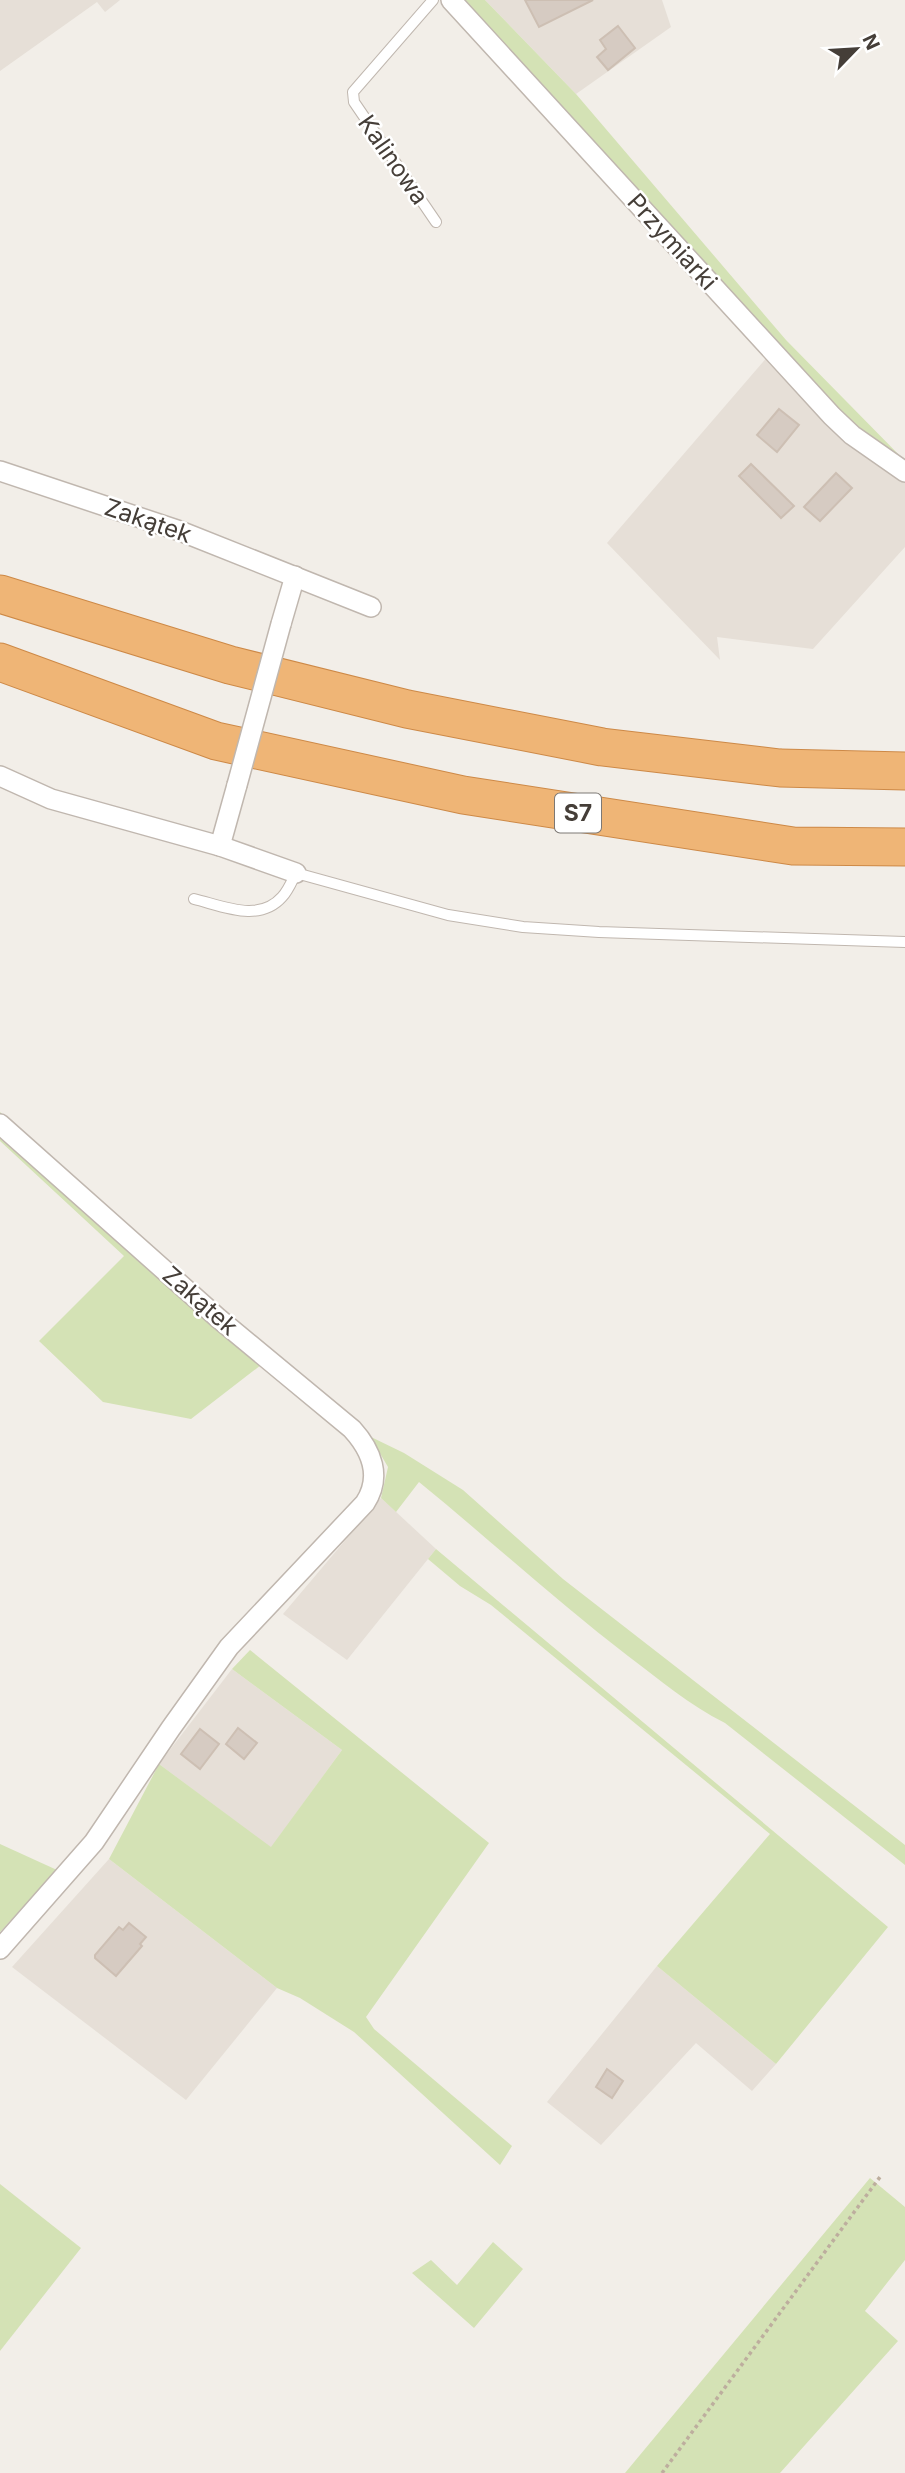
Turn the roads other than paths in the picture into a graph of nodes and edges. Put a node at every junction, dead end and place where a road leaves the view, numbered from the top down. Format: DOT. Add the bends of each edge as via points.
graph roads {
  1 [pos="433,0"];
  2 [pos="451,0"];
  3 [pos="436,222"];
  4 [pos="0,471"];
  5 [pos="905,472"];
  6 [pos="295,576"];
  7 [pos="0,594"];
  8 [pos="370,607"];
  9 [pos="0,662"];
  10 [pos="905,771"];
  11 [pos="0,776"];
  12 [pos="220,846"];
  13 [pos="905,847"];
  14 [pos="296,873"];
  15 [pos="194,899"];
  16 [pos="905,942"];
  17 [pos="0,1124"];
  18 [pos="0,1949"];
  1 -- 3 [label="lane, Kalinowa" via="353,92 354,102"];
  2 -- 5 [label="street, Przymiarki" via="832,416"];
  4 -- 6 [label="street, Zakątek" via="180,531"];
  6 -- 8 [label="street, Zakątek"];
  6 -- 12 [label="street, bridge"];
  7 -- 10 [label="highway" via="230,665 407,709 576,742 780,768"];
  9 -- 13 [label="highway, S7" via="216,741 463,795 793,846"];
  11 -- 12 [label="street" via="51,799"];
  12 -- 14 [label="street"];
  14 -- 15 [label="lane" via="283,897 257,912"];
  14 -- 16 [label="lane" via="448,915 523,927"];
  17 -- 18 [label="street, Zakątek" via="208,1309 352,1429 365,1443 375,1469 373,1491 365,1503 229,1647 94,1842"];
}
